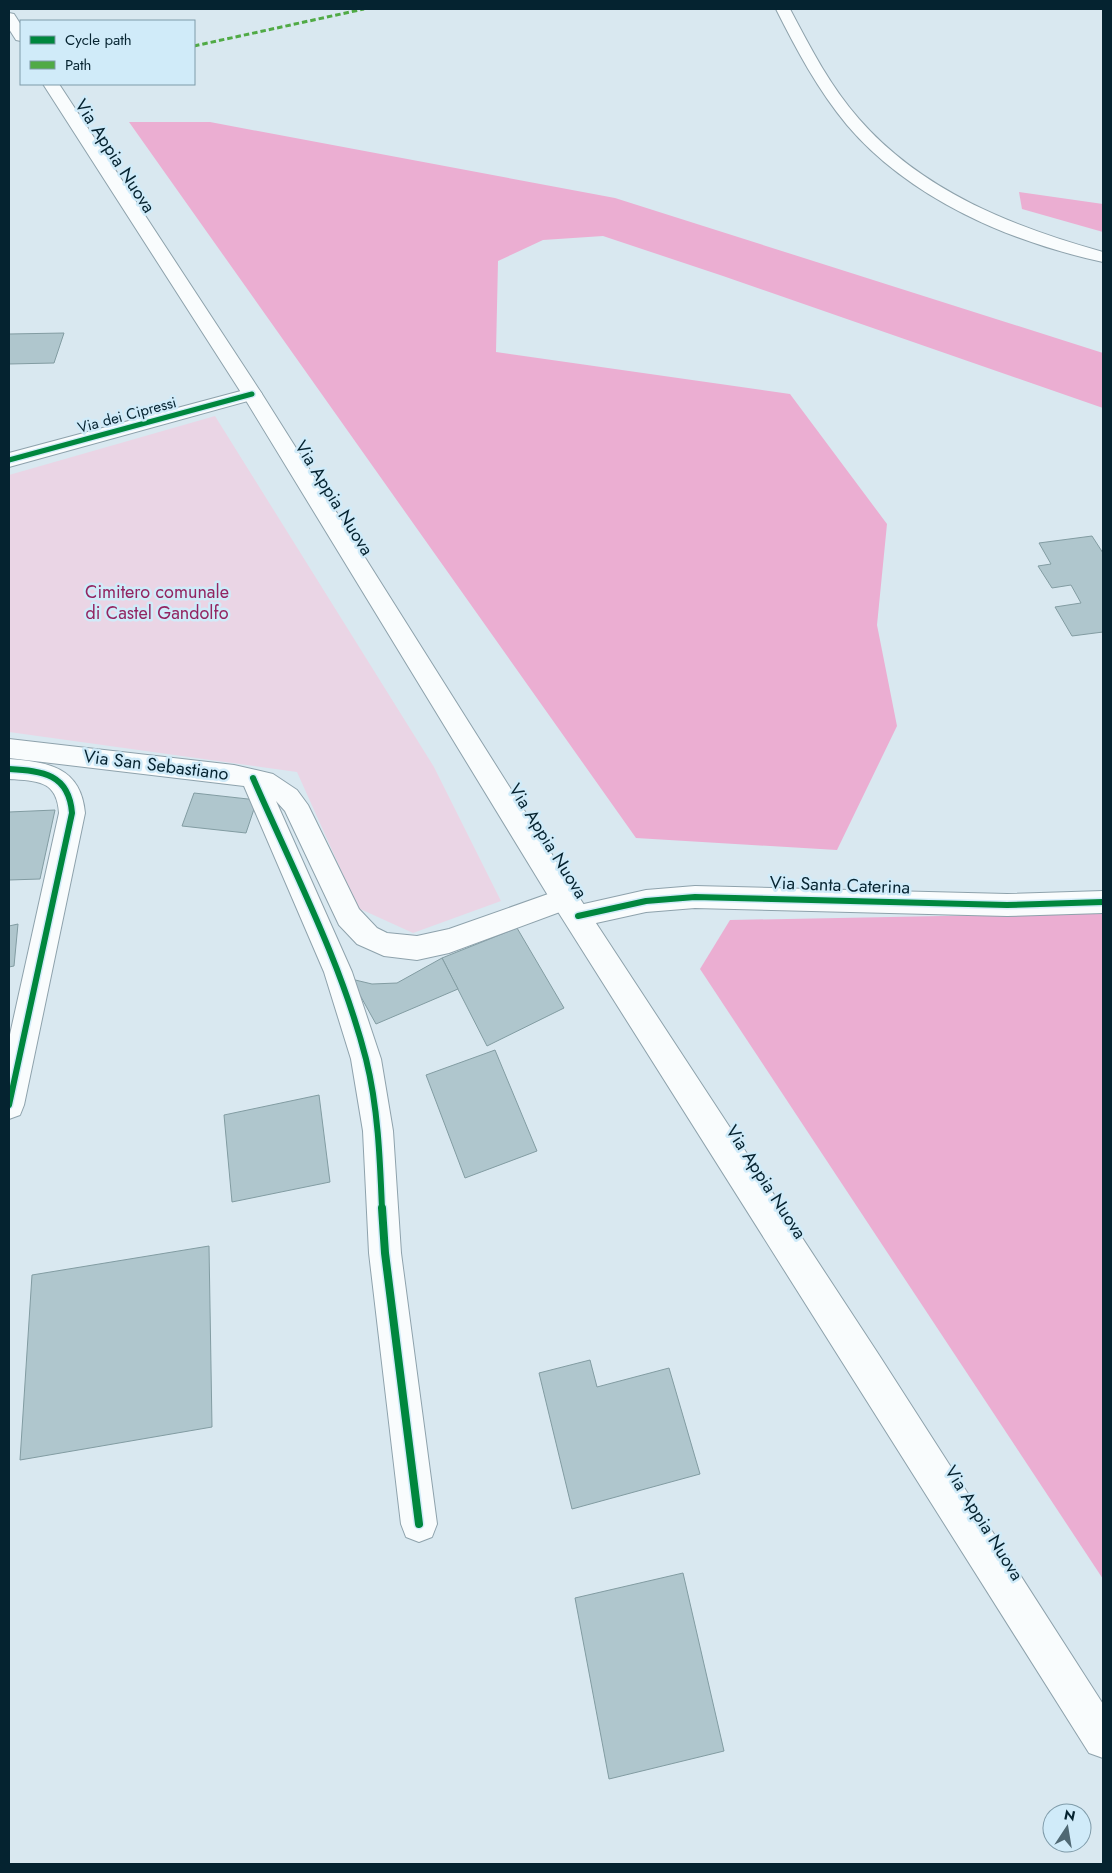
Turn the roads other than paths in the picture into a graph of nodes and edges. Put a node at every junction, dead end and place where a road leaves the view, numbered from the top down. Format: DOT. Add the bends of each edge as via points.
graph roads {
  1 [pos="783,9"];
  2 [pos="9,17"];
  3 [pos="20,35"];
  4 [pos="52,85"];
  5 [pos="1103,256"];
  6 [pos="252,394"];
  7 [pos="9,460"];
  8 [pos="9,748"];
  9 [pos="9,768"];
  10 [pos="253,778"];
  11 [pos="1103,902"];
  12 [pos="571,908"];
  13 [pos="9,1104"];
  14 [pos="419,1524"];
  15 [pos="1103,1739"];
  1 -- 5 [label="main road" via="814,68 852,121 880,150 908,172 939,192 999,222 1053,243"];
  2 -- 3 [label="main road"];
  4 -- 6 [label="main road, Via Appia Nuova"];
  6 -- 7 [label="main road, Via dei Cipressi"];
  6 -- 12 [label="main road, Via Appia Nuova"];
  8 -- 10 [label="main road, Via San Sebastiano"];
  9 -- 13 [label="main road" via="35,771 54,779 68,789 72,802"];
  10 -- 12 [label="main road, Via San Sebastiano" via="276,785 288,795 349,917 367,936 384,944 417,948 449,942"];
  10 -- 14 [label="main road" via="338,972 366,1060 378,1130 385,1253"];
  11 -- 12 [label="main road, Via Santa Caterina" via="1007,905 695,897"];
  12 -- 15 [label="main road, Via Appia Nuova"];
}
